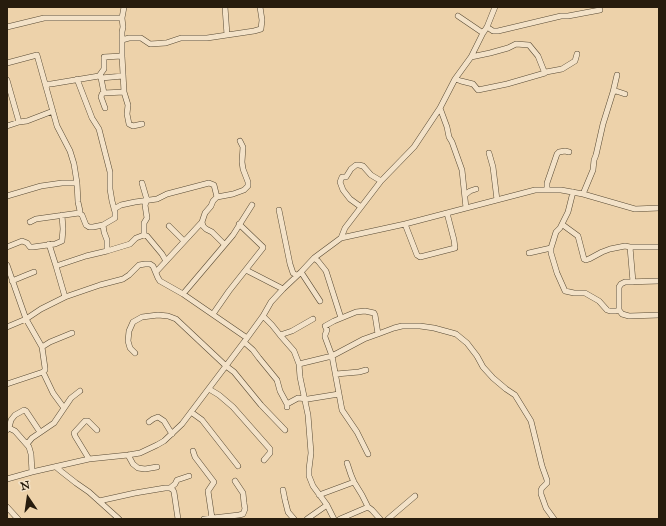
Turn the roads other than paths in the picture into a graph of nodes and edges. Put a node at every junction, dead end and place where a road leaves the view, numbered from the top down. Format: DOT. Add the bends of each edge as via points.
graph roads {
  1 [pos="124,7"];
  2 [pos="226,7"];
  3 [pos="260,7"];
  4 [pos="495,7"];
  5 [pos="600,10"];
  6 [pos="458,16"];
  7 [pos="122,18"];
  8 [pos="7,27"];
  9 [pos="487,27"];
  10 [pos="483,33"];
  11 [pos="227,35"];
  12 [pos="122,40"];
  13 [pos="577,54"];
  14 [pos="122,56"];
  15 [pos="471,57"];
  16 [pos="7,63"];
  17 [pos="546,72"];
  18 [pos="617,75"];
  19 [pos="124,76"];
  20 [pos="100,77"];
  21 [pos="77,79"];
  22 [pos="455,79"];
  23 [pos="7,80"];
  24 [pos="46,87"];
  25 [pos="8,91"];
  26 [pos="124,92"];
  27 [pos="613,92"];
  28 [pos="104,93"];
  29 [pos="625,94"];
  30 [pos="105,108"];
  31 [pos="440,108"];
  32 [pos="53,111"];
  33 [pos="20,122"];
  34 [pos="142,124"];
  35 [pos="7,126"];
  36 [pos="240,141"];
  37 [pos="569,152"];
  38 [pos="489,153"];
  39 [pos="382,181"];
  40 [pos="77,183"];
  41 [pos="142,183"];
  42 [pos="476,189"];
  43 [pos="547,190"];
  44 [pos="573,192"];
  45 [pos="582,194"];
  46 [pos="7,196"];
  47 [pos="465,196"];
  48 [pos="217,197"];
  49 [pos="147,200"];
  50 [pos="497,200"];
  51 [pos="252,204"];
  52 [pos="361,208"];
  53 [pos="466,208"];
  54 [pos="659,208"];
  55 [pos="114,209"];
  56 [pos="279,210"];
  57 [pos="79,213"];
  58 [pos="447,213"];
  59 [pos="62,215"];
  60 [pos="30,222"];
  61 [pos="202,222"];
  62 [pos="239,224"];
  63 [pos="404,224"];
  64 [pos="562,224"];
  65 [pos="104,225"];
  66 [pos="169,226"];
  67 [pos="144,235"];
  68 [pos="341,238"];
  69 [pos="184,241"];
  70 [pos="49,244"];
  71 [pos="224,244"];
  72 [pos="7,247"];
  73 [pos="630,247"];
  74 [pos="659,247"];
  75 [pos="551,248"];
  76 [pos="107,251"];
  77 [pos="529,253"];
  78 [pos="314,258"];
  79 [pos="166,261"];
  80 [pos="7,266"];
  81 [pos="56,266"];
  82 [pos="246,270"];
  83 [pos="34,272"];
  84 [pos="156,272"];
  85 [pos="299,274"];
  86 [pos="12,281"];
  87 [pos="659,281"];
  88 [pos="633,282"];
  89 [pos="282,289"];
  90 [pos="183,294"];
  91 [pos="64,297"];
  92 [pos="320,301"];
  93 [pos="619,310"];
  94 [pos="213,314"];
  95 [pos="659,315"];
  96 [pos="263,316"];
  97 [pos="341,318"];
  98 [pos="26,319"];
  99 [pos="313,319"];
  100 [pos="7,327"];
  101 [pos="72,333"];
  102 [pos="378,334"];
  103 [pos="280,335"];
  104 [pos="246,340"];
  105 [pos="42,347"];
  106 [pos="135,353"];
  107 [pos="332,356"];
  108 [pos="299,364"];
  109 [pos="226,366"];
  110 [pos="366,370"];
  111 [pos="43,372"];
  112 [pos="336,374"];
  113 [pos="7,384"];
  114 [pos="209,389"];
  115 [pos="80,391"];
  116 [pos="339,394"];
  117 [pos="304,398"];
  118 [pos="64,408"];
  119 [pos="191,412"];
  120 [pos="150,422"];
  121 [pos="8,429"];
  122 [pos="97,430"];
  123 [pos="285,430"];
  124 [pos="40,432"];
  125 [pos="172,434"];
  126 [pos="27,444"];
  127 [pos="193,451"];
  128 [pos="368,454"];
  129 [pos="128,455"];
  130 [pos="90,459"];
  131 [pos="264,460"];
  132 [pos="347,463"];
  133 [pos="238,466"];
  134 [pos="56,467"];
  135 [pos="157,467"];
  136 [pos="32,472"];
  137 [pos="189,476"];
  138 [pos="7,479"];
  139 [pos="234,481"];
  140 [pos="354,482"];
  141 [pos="170,488"];
  142 [pos="283,490"];
  143 [pos="319,495"];
  144 [pos="415,496"];
  145 [pos="99,501"];
  146 [pos="327,505"];
  147 [pos="7,507"];
  148 [pos="368,507"];
  149 [pos="115,518"];
  150 [pos="212,518"];
  151 [pos="18,519"];
  152 [pos="178,519"];
  153 [pos="204,519"];
  154 [pos="294,519"];
  155 [pos="307,519"];
  156 [pos="334,519"];
  157 [pos="340,519"];
  158 [pos="380,519"];
  159 [pos="388,519"];
  160 [pos="554,519"];
  1 -- 7 [label="street"];
  2 -- 11 [label="street"];
  3 -- 11 [label="street" via="261,29"];
  4 -- 9 [label="street"];
  5 -- 9 [label="street" via="498,31"];
  6 -- 10 [label="street"];
  7 -- 8 [label="street" via="44,18"];
  7 -- 12 [label="street"];
  9 -- 10 [label="street"];
  10 -- 15 [label="street"];
  11 -- 12 [label="street" via="181,38 166,43 150,44 142,38"];
  12 -- 14 [label="street"];
  13 -- 17 [label="street" via="575,61 562,69"];
  14 -- 19 [label="street"];
  14 -- 20 [label="street" via="104,57 104,69"];
  15 -- 17 [label="street" via="516,44 529,45"];
  15 -- 22 [label="street"];
  16 -- 24 [label="street" via="37,55"];
  17 -- 22 [label="street" via="478,90 473,84"];
  18 -- 27 [label="street"];
  19 -- 20 [label="street"];
  19 -- 26 [label="street"];
  20 -- 21 [label="street"];
  20 -- 28 [label="street"];
  21 -- 24 [label="street" via="48,84"];
  21 -- 55 [label="street" via="99,129 110,172"];
  22 -- 31 [label="street"];
  23 -- 25 [label="street"];
  24 -- 32 [label="street"];
  25 -- 33 [label="street"];
  26 -- 28 [label="street"];
  26 -- 34 [label="street" via="129,124"];
  27 -- 29 [label="street"];
  27 -- 45 [label="street" via="593,170"];
  28 -- 30 [label="street" via="101,97"];
  31 -- 39 [label="street" via="414,147"];
  31 -- 47 [label="street" via="462,170"];
  32 -- 33 [label="street"];
  32 -- 40 [label="street" via="70,151"];
  33 -- 35 [label="street"];
  36 -- 48 [label="street" via="248,186 233,194"];
  37 -- 43 [label="street" via="557,154"];
  38 -- 50 [label="street"];
  39 -- 52 [label="street"];
  39 -- 52 [label="street" via="359,165 351,168 346,177 342,177 342,190"];
  40 -- 46 [label="street" via="41,186"];
  40 -- 57 [label="street"];
  41 -- 49 [label="street"];
  42 -- 47 [label="street"];
  43 -- 44 [label="street"];
  43 -- 50 [label="street" via="535,190"];
  44 -- 45 [label="street"];
  44 -- 64 [label="street"];
  45 -- 54 [label="street" via="635,209"];
  47 -- 53 [label="street"];
  48 -- 49 [label="street" via="214,185 209,183"];
  48 -- 61 [label="street" via="205,213"];
  49 -- 55 [label="street" via="121,205"];
  49 -- 67 [label="street"];
  50 -- 53 [label="street"];
  51 -- 62 [label="street"];
  52 -- 68 [label="street" via="345,228"];
  53 -- 58 [label="street"];
  55 -- 65 [label="street" via="115,218"];
  56 -- 85 [label="street" via="290,264 293,273"];
  57 -- 59 [label="street"];
  57 -- 65 [label="street" via="86,225"];
  58 -- 63 [label="street"];
  58 -- 63 [label="street" via="456,247 420,257"];
  59 -- 60 [label="street"];
  59 -- 70 [label="street" via="62,241"];
  61 -- 69 [label="street"];
  61 -- 71 [label="street" via="203,226"];
  62 -- 71 [label="street"];
  62 -- 82 [label="street" via="263,247"];
  63 -- 68 [label="street"];
  64 -- 73 [label="street" via="578,236 586,260 610,249"];
  64 -- 75 [label="street" via="556,232"];
  65 -- 76 [label="street"];
  66 -- 69 [label="street"];
  67 -- 76 [label="street" via="130,244"];
  67 -- 79 [label="street"];
  68 -- 78 [label="street"];
  69 -- 79 [label="street"];
  70 -- 72 [label="street" via="33,247 22,241"];
  70 -- 81 [label="street"];
  71 -- 90 [label="street"];
  73 -- 74 [label="street"];
  73 -- 88 [label="street"];
  75 -- 77 [label="street"];
  75 -- 93 [label="street" via="557,273 565,291 585,293 599,301 607,310"];
  76 -- 81 [label="street"];
  78 -- 85 [label="street"];
  78 -- 97 [label="street" via="326,271"];
  79 -- 84 [label="street"];
  80 -- 86 [label="street"];
  81 -- 91 [label="street"];
  82 -- 89 [label="street"];
  82 -- 94 [label="street"];
  83 -- 86 [label="street"];
  84 -- 90 [label="street" via="160,281"];
  84 -- 91 [label="street" via="150,264 139,264 123,279"];
  85 -- 89 [label="street"];
  85 -- 92 [label="street"];
  86 -- 98 [label="street"];
  87 -- 88 [label="street"];
  88 -- 93 [label="street" via="625,282 619,286"];
  89 -- 96 [label="street"];
  90 -- 94 [label="street"];
  91 -- 98 [label="street"];
  93 -- 95 [label="street" via="629,316"];
  94 -- 104 [label="street"];
  96 -- 103 [label="street"];
  96 -- 104 [label="street"];
  97 -- 102 [label="street" via="356,312 374,313"];
  97 -- 107 [label="street" via="325,326 325,337"];
  98 -- 100 [label="street"];
  98 -- 105 [label="street"];
  99 -- 103 [label="street"];
  101 -- 105 [label="street"];
  102 -- 107 [label="street"];
  102 -- 160 [label="street" via="402,326 420,326 456,334 467,343 483,368 515,395 531,421 547,480 541,494 546,508"];
  103 -- 108 [label="street" via="294,351"];
  104 -- 109 [label="street"];
  104 -- 117 [label="street" via="277,380 287,406 298,398"];
  105 -- 111 [label="street" via="45,368"];
  106 -- 109 [label="street" via="128,341 128,331 133,322 147,316 168,316 176,319"];
  107 -- 108 [label="street"];
  107 -- 112 [label="street"];
  108 -- 117 [label="street"];
  109 -- 114 [label="street"];
  109 -- 123 [label="street" via="239,377 260,405"];
  110 -- 112 [label="street"];
  111 -- 113 [label="street"];
  111 -- 118 [label="street"];
  112 -- 116 [label="street"];
  114 -- 119 [label="street"];
  114 -- 131 [label="street" via="233,407 270,449"];
  115 -- 118 [label="street"];
  116 -- 117 [label="street"];
  116 -- 128 [label="street" via="342,410"];
  117 -- 143 [label="street" via="310,434 309,476"];
  118 -- 124 [label="street" via="54,422"];
  119 -- 125 [label="street"];
  119 -- 133 [label="street" via="202,420"];
  120 -- 125 [label="street" via="158,417 164,421"];
  121 -- 124 [label="street" via="11,420 24,410"];
  121 -- 126 [label="street" via="15,431"];
  122 -- 130 [label="street" via="85,421 74,433"];
  124 -- 126 [label="street"];
  125 -- 129 [label="street" via="157,446"];
  126 -- 136 [label="street" via="30,447"];
  127 -- 150 [label="street" via="214,482 208,491"];
  129 -- 130 [label="street"];
  129 -- 135 [label="street" via="138,468"];
  130 -- 134 [label="street"];
  132 -- 140 [label="street"];
  134 -- 136 [label="street"];
  134 -- 145 [label="street"];
  136 -- 138 [label="street"];
  137 -- 141 [label="street" via="177,480"];
  139 -- 150 [label="street" via="242,493 243,514"];
  140 -- 143 [label="street"];
  140 -- 148 [label="street"];
  141 -- 145 [label="street"];
  141 -- 152 [label="street" via="174,492"];
  142 -- 154 [label="street" via="288,512"];
  143 -- 146 [label="street"];
  144 -- 159 [label="street"];
  145 -- 149 [label="street"];
  146 -- 155 [label="street"];
  146 -- 156 [label="street"];
  147 -- 151 [label="street"];
  148 -- 157 [label="street"];
  148 -- 158 [label="street"];
  150 -- 153 [label="street"];
}
